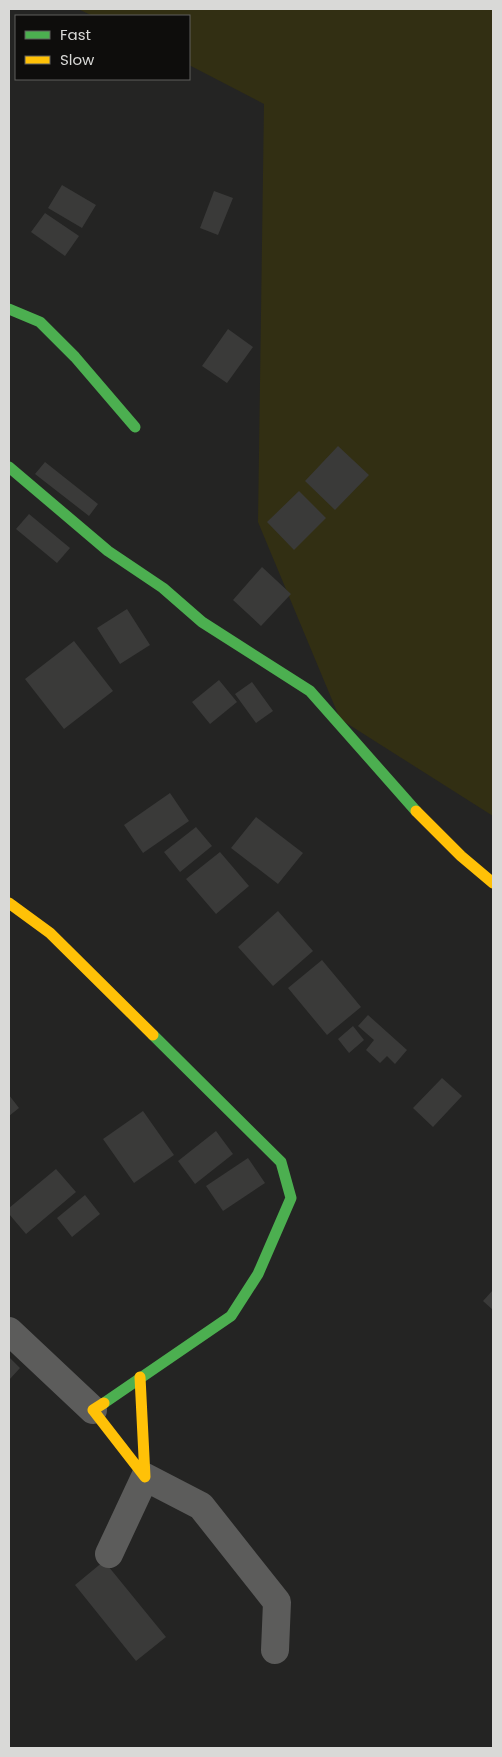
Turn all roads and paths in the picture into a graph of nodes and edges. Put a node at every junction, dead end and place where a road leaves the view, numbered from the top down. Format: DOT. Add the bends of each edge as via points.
graph roads {
  1 [pos="9,309"];
  2 [pos="136,427"];
  3 [pos="9,467"];
  4 [pos="493,883"];
  5 [pos="9,903"];
  6 [pos="9,1331"];
  7 [pos="140,1377"];
  8 [pos="93,1410"];
  9 [pos="145,1477"];
  10 [pos="109,1554"];
  11 [pos="275,1650"];
  1 -- 2 [label="street" via="40,322"];
  3 -- 4 [label="street" via="108,551 163,588 202,622 310,691 417,813"];
  5 -- 7 [label="street" via="50,932 281,1162 292,1198 258,1274 231,1316"];
  6 -- 8 [label="street"];
  7 -- 8 [label="street"];
  7 -- 9 [label="street"];
  8 -- 9 [label="street"];
  9 -- 10 [label="street"];
  9 -- 11 [label="street" via="201,1506 277,1602"];
}
